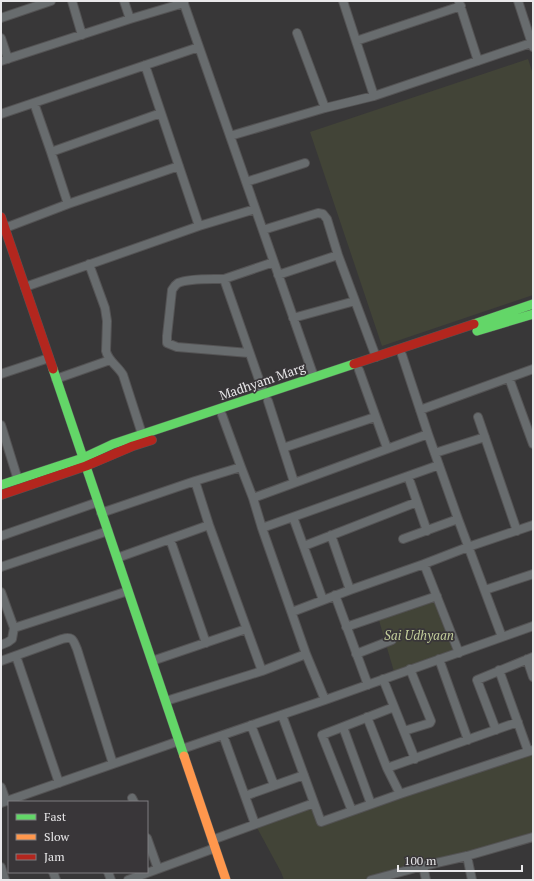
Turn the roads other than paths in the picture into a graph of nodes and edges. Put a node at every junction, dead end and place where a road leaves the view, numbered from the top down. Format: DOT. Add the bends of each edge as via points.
graph roads {
  1 [pos="51,1"];
  2 [pos="72,1"];
  3 [pos="124,1"];
  4 [pos="343,1"];
  5 [pos="518,1"];
  6 [pos="184,2"];
  7 [pos="460,4"];
  8 [pos="1,18"];
  9 [pos="130,19"];
  10 [pos="298,33"];
  11 [pos="82,35"];
  12 [pos="1,38"];
  13 [pos="356,41"];
  14 [pos="533,46"];
  15 [pos="199,47"];
  16 [pos="4,60"];
  17 [pos="478,60"];
  18 [pos="145,65"];
  19 [pos="374,96"];
  20 [pos="34,103"];
  21 [pos="325,108"];
  22 [pos="161,113"];
  23 [pos="1,114"];
  24 [pos="230,136"];
  25 [pos="51,152"];
  26 [pos="305,163"];
  27 [pos="179,166"];
  28 [pos="246,182"];
  29 [pos="68,204"];
  30 [pos="256,209"];
  31 [pos="1,217"];
  32 [pos="199,226"];
  33 [pos="5,228"];
  34 [pos="263,230"];
  35 [pos="338,255"];
  36 [pos="274,262"];
  37 [pos="89,264"];
  38 [pos="278,275"];
  39 [pos="224,279"];
  40 [pos="25,287"];
  41 [pos="355,302"];
  42 [pos="533,304"];
  43 [pos="533,314"];
  44 [pos="293,318"];
  45 [pos="250,353"];
  46 [pos="402,355"];
  47 [pos="376,357"];
  48 [pos="49,358"];
  49 [pos="110,360"];
  50 [pos="533,369"];
  51 [pos="359,370"];
  52 [pos="1,374"];
  53 [pos="314,377"];
  54 [pos="509,378"];
  55 [pos="56,379"];
  56 [pos="266,397"];
  57 [pos="420,410"];
  58 [pos="222,415"];
  59 [pos="375,417"];
  60 [pos="478,417"];
  61 [pos="1,425"];
  62 [pos="142,434"];
  63 [pos="428,434"];
  64 [pos="485,437"];
  65 [pos="533,444"];
  66 [pos="283,448"];
  67 [pos="387,448"];
  68 [pos="435,453"];
  69 [pos="84,462"];
  70 [pos="439,465"];
  71 [pos="241,467"];
  72 [pos="408,476"];
  73 [pos="18,480"];
  74 [pos="195,481"];
  75 [pos="294,482"];
  76 [pos="1,485"];
  77 [pos="1,495"];
  78 [pos="253,498"];
  79 [pos="98,502"];
  80 [pos="417,502"];
  81 [pos="101,513"];
  82 [pos="293,517"];
  83 [pos="458,519"];
  84 [pos="209,525"];
  85 [pos="533,526"];
  86 [pos="262,528"];
  87 [pos="517,530"];
  88 [pos="108,531"];
  89 [pos="427,531"];
  90 [pos="331,535"];
  91 [pos="1,536"];
  92 [pos="170,539"];
  93 [pos="403,540"];
  94 [pos="304,546"];
  95 [pos="468,547"];
  96 [pos="117,558"];
  97 [pos="424,564"];
  98 [pos="1,567"];
  99 [pos="533,574"];
  100 [pos="350,590"];
  101 [pos="485,590"];
  102 [pos="128,591"];
  103 [pos="1,592"];
  104 [pos="335,595"];
  105 [pos="437,596"];
  106 [pos="323,600"];
  107 [pos="292,612"];
  108 [pos="533,626"];
  109 [pos="346,627"];
  110 [pos="14,628"];
  111 [pos="246,629"];
  112 [pos="502,637"];
  113 [pos="392,640"];
  114 [pos="206,643"];
  115 [pos="1,645"];
  116 [pos="459,652"];
  117 [pos="306,654"];
  118 [pos="356,654"];
  119 [pos="16,656"];
  120 [pos="530,658"];
  121 [pos="439,659"];
  122 [pos="152,661"];
  123 [pos="1,662"];
  124 [pos="410,669"];
  125 [pos="499,670"];
  126 [pos="262,671"];
  127 [pos="533,677"];
  128 [pos="383,679"];
  129 [pos="368,685"];
  130 [pos="325,700"];
  131 [pos="166,701"];
  132 [pos="394,707"];
  133 [pos="282,715"];
  134 [pos="367,717"];
  135 [pos="518,722"];
  136 [pos="252,725"];
  137 [pos="343,727"];
  138 [pos="496,730"];
  139 [pos="404,731"];
  140 [pos="223,735"];
  141 [pos="468,740"];
  142 [pos="180,745"];
  143 [pos="531,751"];
  144 [pos="415,759"];
  145 [pos="113,764"];
  146 [pos="387,768"];
  147 [pos="304,775"];
  148 [pos="59,782"];
  149 [pos="274,786"];
  150 [pos="1,787"];
  151 [pos="400,794"];
  152 [pos="245,796"];
  153 [pos="28,798"];
  154 [pos="9,801"];
  155 [pos="3,802"];
  156 [pos="314,803"];
  157 [pos="371,804"];
  158 [pos="352,811"];
  159 [pos="255,824"];
  160 [pos="533,837"];
  161 [pos="148,841"];
  162 [pos="214,844"];
  163 [pos="467,856"];
  164 [pos="423,866"];
  165 [pos="1,867"];
  166 [pos="158,869"];
  167 [pos="147,873"];
  168 [pos="148,873"];
  169 [pos="5,880"];
  170 [pos="128,880"];
  171 [pos="226,880"];
  172 [pos="371,880"];
  173 [pos="426,880"];
  174 [pos="472,880"];
  1 -- 8 [label="street"];
  2 -- 11 [label="street"];
  3 -- 9 [label="street"];
  4 -- 13 [label="street"];
  5 -- 14 [label="street"];
  6 -- 9 [label="street"];
  6 -- 15 [label="street"];
  7 -- 13 [label="street"];
  7 -- 17 [label="street"];
  9 -- 11 [label="street"];
  10 -- 21 [label="street"];
  11 -- 16 [label="street"];
  12 -- 16 [label="street"];
  13 -- 19 [label="street"];
  14 -- 17 [label="street" via="531,43"];
  15 -- 18 [label="street"];
  15 -- 24 [label="street"];
  17 -- 19 [label="street"];
  18 -- 20 [label="street"];
  18 -- 22 [label="street"];
  19 -- 21 [label="street"];
  20 -- 23 [label="street"];
  20 -- 25 [label="street"];
  21 -- 24 [label="street"];
  22 -- 25 [label="street"];
  22 -- 27 [label="street"];
  24 -- 28 [label="street"];
  25 -- 29 [label="street"];
  26 -- 28 [label="street"];
  27 -- 29 [label="street"];
  27 -- 32 [label="street"];
  28 -- 30 [label="street"];
  29 -- 33 [label="street"];
  30 -- 32 [label="street"];
  30 -- 34 [label="street"];
  31 -- 33 [label="street"];
  32 -- 37 [label="street"];
  33 -- 40 [label="street"];
  34 -- 35 [label="street" via="318,213 323,214 327,219"];
  34 -- 36 [label="street"];
  35 -- 38 [label="street"];
  35 -- 41 [label="street"];
  36 -- 38 [label="street"];
  36 -- 39 [label="street"];
  37 -- 40 [label="street"];
  37 -- 49 [label="street" via="105,308 106,351"];
  38 -- 44 [label="street"];
  39 -- 45 [label="street"];
  39 -- 45 [label="street" via="200,279 174,286 168,343 177,347"];
  40 -- 48 [label="street"];
  41 -- 44 [label="street"];
  41 -- 47 [label="street"];
  42 -- 47 [label="street, Madhyam Marg"];
  43 -- 46 [label="street, Madhyam Marg"];
  44 -- 53 [label="street"];
  45 -- 56 [label="street"];
  46 -- 51 [label="street, Madhyam Marg"];
  46 -- 57 [label="street"];
  47 -- 53 [label="street, Madhyam Marg"];
  48 -- 52 [label="street"];
  48 -- 55 [label="street"];
  49 -- 55 [label="street"];
  49 -- 62 [label="street" via="123,375"];
  50 -- 54 [label="street"];
  51 -- 56 [label="street, Madhyam Marg"];
  51 -- 59 [label="street"];
  53 -- 56 [label="street, Madhyam Marg"];
  54 -- 57 [label="street"];
  54 -- 65 [label="street"];
  55 -- 69 [label="street"];
  56 -- 58 [label="street, Madhyam Marg"];
  56 -- 62 [label="street, Madhyam Marg"];
  56 -- 66 [label="street"];
  57 -- 63 [label="street"];
  58 -- 69 [label="street, Madhyam Marg"];
  58 -- 71 [label="street"];
  59 -- 66 [label="street"];
  59 -- 67 [label="street"];
  60 -- 64 [label="street"];
  61 -- 73 [label="street"];
  62 -- 69 [label="street, Madhyam Marg" via="113,444"];
  63 -- 67 [label="street"];
  63 -- 68 [label="street"];
  64 -- 68 [label="street"];
  64 -- 87 [label="street"];
  66 -- 75 [label="street"];
  67 -- 75 [label="street"];
  68 -- 70 [label="street"];
  69 -- 73 [label="street, Madhyam Marg"];
  69 -- 77 [label="street, Madhyam Marg"];
  69 -- 79 [label="street"];
  70 -- 72 [label="street"];
  70 -- 83 [label="street"];
  71 -- 74 [label="street"];
  71 -- 78 [label="street"];
  72 -- 80 [label="street"];
  72 -- 82 [label="street"];
  73 -- 76 [label="street, Madhyam Marg"];
  74 -- 81 [label="street"];
  74 -- 84 [label="street"];
  75 -- 78 [label="street"];
  78 -- 86 [label="street"];
  79 -- 81 [label="street"];
  79 -- 91 [label="street"];
  80 -- 89 [label="street"];
  80 -- 90 [label="street"];
  81 -- 88 [label="street"];
  82 -- 86 [label="street"];
  82 -- 94 [label="street"];
  83 -- 89 [label="street"];
  83 -- 95 [label="street"];
  84 -- 92 [label="street"];
  84 -- 111 [label="street"];
  85 -- 87 [label="street"];
  86 -- 107 [label="street"];
  87 -- 95 [label="street"];
  88 -- 96 [label="street"];
  88 -- 98 [label="street"];
  89 -- 93 [label="street"];
  90 -- 94 [label="street"];
  90 -- 100 [label="street"];
  92 -- 96 [label="street"];
  92 -- 114 [label="street"];
  94 -- 106 [label="street"];
  95 -- 97 [label="street"];
  95 -- 101 [label="street"];
  96 -- 102 [label="street"];
  97 -- 100 [label="street"];
  97 -- 105 [label="street"];
  99 -- 101 [label="street"];
  100 -- 104 [label="street"];
  101 -- 112 [label="street"];
  102 -- 110 [label="street"];
  102 -- 122 [label="street"];
  103 -- 110 [label="street"];
  104 -- 106 [label="street"];
  104 -- 109 [label="street"];
  105 -- 109 [label="street"];
  105 -- 116 [label="street"];
  106 -- 107 [label="street"];
  107 -- 117 [label="street"];
  108 -- 112 [label="street"];
  109 -- 118 [label="street"];
  110 -- 115 [label="street" via="12,639"];
  111 -- 114 [label="street"];
  111 -- 126 [label="street"];
  112 -- 116 [label="street"];
  113 -- 118 [label="street"];
  114 -- 122 [label="street"];
  116 -- 121 [label="street"];
  117 -- 126 [label="street"];
  117 -- 130 [label="street"];
  118 -- 129 [label="street"];
  119 -- 123 [label="street"];
  119 -- 145 [label="street" via="67,637 73,640"];
  119 -- 148 [label="street"];
  120 -- 125 [label="street"];
  120 -- 127 [label="street"];
  121 -- 124 [label="street"];
  121 -- 141 [label="street"];
  122 -- 131 [label="street"];
  124 -- 128 [label="street"];
  124 -- 139 [label="street" via="431,721"];
  125 -- 135 [label="street"];
  125 -- 138 [label="street" via="477,680"];
  126 -- 131 [label="street"];
  128 -- 129 [label="street"];
  128 -- 132 [label="street"];
  129 -- 130 [label="street"];
  130 -- 133 [label="street"];
  131 -- 142 [label="street"];
  132 -- 134 [label="street"];
  132 -- 139 [label="street"];
  133 -- 136 [label="street"];
  133 -- 147 [label="street"];
  134 -- 137 [label="street"];
  134 -- 146 [label="street"];
  135 -- 138 [label="street"];
  135 -- 143 [label="street"];
  136 -- 140 [label="street"];
  136 -- 149 [label="street"];
  137 -- 157 [label="street"];
  137 -- 158 [label="street" via="322,735"];
  138 -- 141 [label="street"];
  139 -- 144 [label="street"];
  140 -- 142 [label="street"];
  140 -- 152 [label="street"];
  141 -- 144 [label="street"];
  142 -- 145 [label="street"];
  142 -- 162 [label="street"];
  143 -- 151 [label="street"];
  144 -- 146 [label="street"];
  145 -- 148 [label="street"];
  146 -- 151 [label="street"];
  147 -- 149 [label="street"];
  147 -- 156 [label="street"];
  148 -- 153 [label="street"];
  149 -- 152 [label="street"];
  150 -- 155 [label="street"];
  151 -- 157 [label="street"];
  152 -- 159 [label="street"];
  153 -- 154 [label="street"];
  156 -- 158 [label="street" via="321,822"];
  156 -- 159 [label="street"];
  157 -- 158 [label="street"];
  159 -- 162 [label="street"];
  160 -- 163 [label="street"];
  161 -- 166 [label="street"];
  162 -- 166 [label="street"];
  162 -- 171 [label="street"];
  163 -- 164 [label="street"];
  163 -- 174 [label="street"];
  164 -- 172 [label="street"];
  164 -- 173 [label="street"];
  165 -- 169 [label="street"];
  166 -- 168 [label="street"];
  167 -- 170 [label="street"];
}
